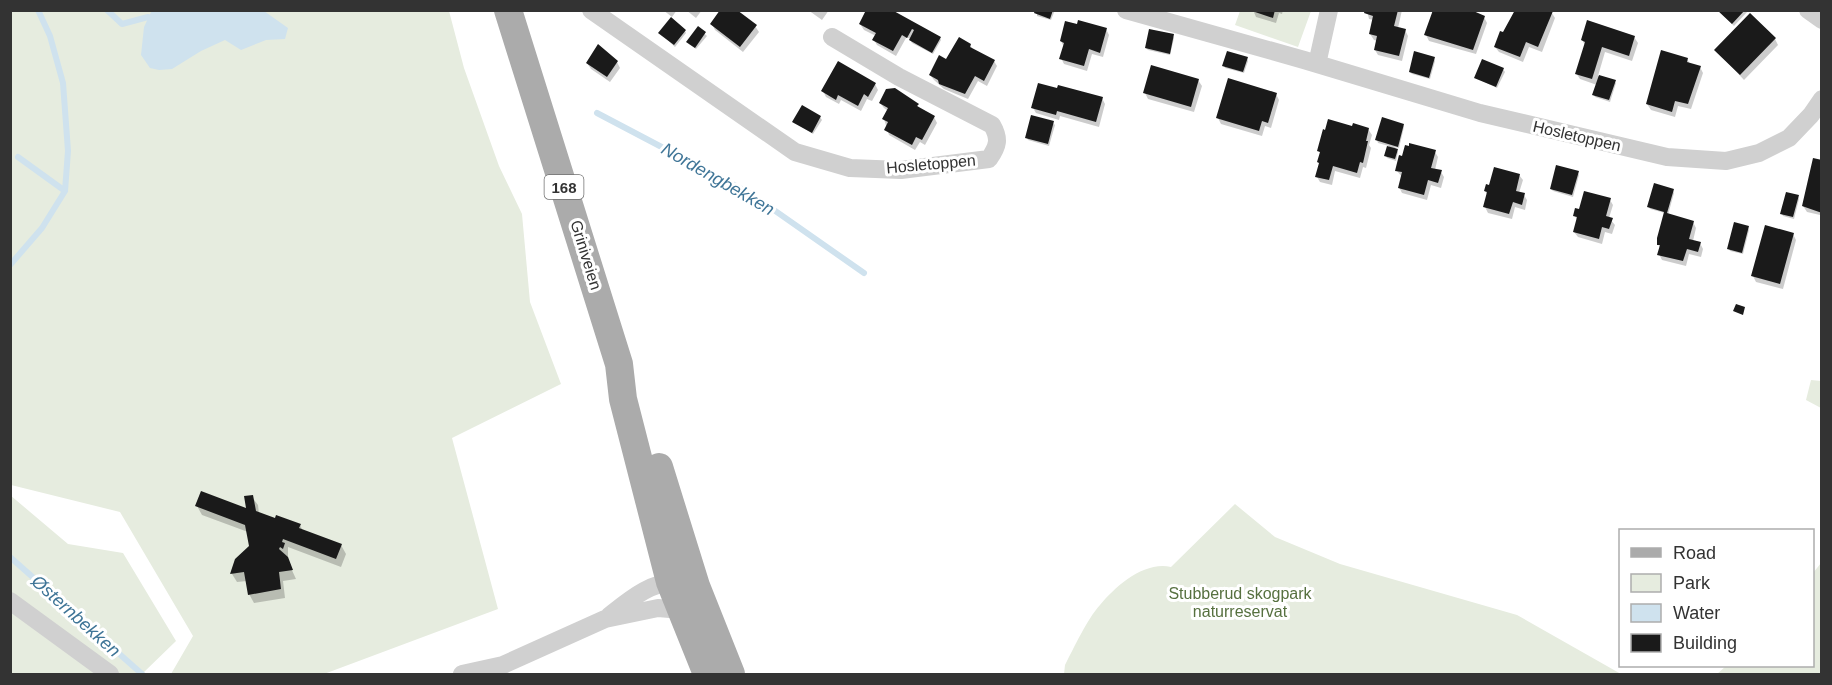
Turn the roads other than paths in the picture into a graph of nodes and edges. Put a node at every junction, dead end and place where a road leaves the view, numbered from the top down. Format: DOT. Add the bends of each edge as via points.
graph roads {
  1 [pos="508,10"];
  2 [pos="591,10"];
  3 [pos="1126,10"];
  4 [pos="1329,10"];
  5 [pos="1808,10"];
  6 [pos="1821,21"];
  7 [pos="832,37"];
  8 [pos="1317,64"];
  9 [pos="1821,99"];
  10 [pos="683,584"];
  11 [pos="10,601"];
  12 [pos="681,610"];
  13 [pos="605,619"];
  14 [pos="110,675"];
  15 [pos="462,675"];
  16 [pos="707,675"];
  17 [pos="731,675"];
  1 -- 10 [label="main road, Griniveien / 168" via="619,364 623,399"];
  2 -- 7 [label="street, Hosletoppen" via="795,152 850,168 901,170 989,159 997,147 998,135 992,125 899,78"];
  3 -- 8 [label="street, Hosletoppen"];
  4 -- 8 [label="street"];
  5 -- 6 [label="street"];
  8 -- 9 [label="street, Hosletoppen" via="1480,113 1667,157 1726,161 1759,153 1789,138"];
  10 -- 12 [label="main road, Griniveien / 168"];
  10 -- 13 [label="street" via="636,594"];
  10 -- 17 [label="main road, Griniveien / 168"];
  11 -- 14 [label="street"];
  12 -- 13 [label="street" via="658,608"];
  12 -- 16 [label="main road, Griniveien / 168"];
  13 -- 15 [label="street" via="503,665"];
}
